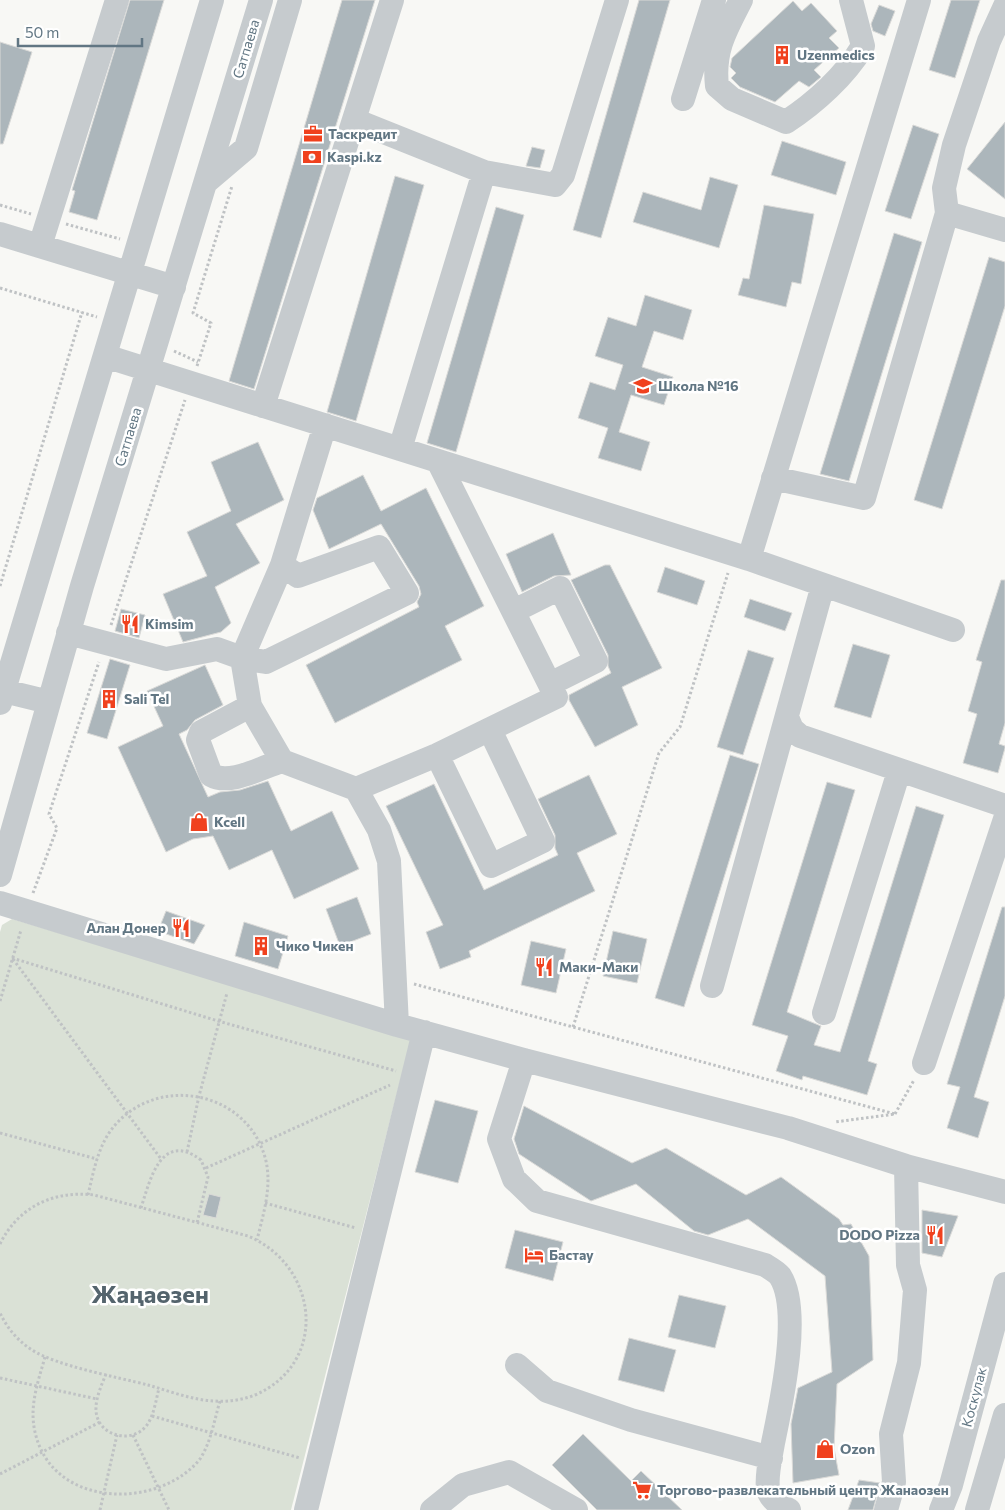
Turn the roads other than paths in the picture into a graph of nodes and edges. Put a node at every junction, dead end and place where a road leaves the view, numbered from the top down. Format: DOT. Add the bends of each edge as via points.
graph roads {
  1 [pos="117,0"];
  2 [pos="212,0"];
  3 [pos="261,0"];
  4 [pos="290,0"];
  5 [pos="392,0"];
  6 [pos="617,0"];
  7 [pos="714,0"];
  8 [pos="740,0"];
  9 [pos="851,0"];
  10 [pos="919,0"];
  11 [pos="1005,6"];
  12 [pos="683,99"];
  13 [pos="354,120"];
  14 [pos="484,172"];
  15 [pos="206,182"];
  16 [pos="947,212"];
  17 [pos="1005,230"];
  18 [pos="0,234"];
  19 [pos="40,246"];
  20 [pos="130,273"];
  21 [pos="174,287"];
  22 [pos="105,356"];
  23 [pos="148,370"];
  24 [pos="263,406"];
  25 [pos="325,425"];
  26 [pos="400,449"];
  27 [pos="438,461"];
  28 [pos="773,478"];
  29 [pos="741,556"];
  30 [pos="282,565"];
  31 [pos="823,585"];
  32 [pos="514,611"];
  33 [pos="953,630"];
  34 [pos="68,633"];
  35 [pos="242,658"];
  36 [pos="550,684"];
  37 [pos="2,697"];
  38 [pos="49,702"];
  39 [pos="250,706"];
  40 [pos="787,717"];
  41 [pos="490,730"];
  42 [pos="437,755"];
  43 [pos="282,761"];
  44 [pos="899,771"];
  45 [pos="356,789"];
  46 [pos="1005,806"];
  47 [pos="1005,819"];
  48 [pos="0,875"];
  49 [pos="0,903"];
  50 [pos="712,986"];
  51 [pos="824,1013"];
  52 [pos="397,1025"];
  53 [pos="424,1032"];
  54 [pos="524,1060"];
  55 [pos="924,1063"];
  56 [pos="906,1166"];
  57 [pos="1005,1192"];
  58 [pos="1005,1284"];
  59 [pos="517,1365"];
  60 [pos="1005,1415"];
  61 [pos="771,1458"];
  62 [pos="306,1510"];
  63 [pos="432,1510"];
  64 [pos="576,1510"];
  65 [pos="789,1510"];
  66 [pos="886,1510"];
  67 [pos="941,1510"];
  68 [pos="977,1510"];
  1 -- 19 [label="street"];
  2 -- 20 [label="street"];
  3 -- 15 [label="street, Сатпаева"];
  4 -- 15 [label="street" via="246,148"];
  5 -- 13 [label="street"];
  6 -- 14 [label="street" via="563,175 555,184"];
  7 -- 12 [label="street"];
  8 -- 9 [label="street" via="724,32 715,65 718,86 732,99 786,122 804,110 853,63 863,46"];
  10 -- 28 [label="street"];
  11 -- 16 [label="street" via="989,41 954,146 944,188"];
  13 -- 14 [label="street"];
  13 -- 24 [label="street"];
  14 -- 26 [label="street"];
  15 -- 21 [label="street, Сатпаева"];
  16 -- 17 [label="street"];
  16 -- 28 [label="street" via="864,498"];
  18 -- 19 [label="street"];
  19 -- 20 [label="street"];
  20 -- 21 [label="street"];
  20 -- 22 [label="street"];
  21 -- 23 [label="street, Сатпаева"];
  22 -- 23 [label="street"];
  22 -- 37 [label="street"];
  23 -- 24 [label="street"];
  23 -- 34 [label="street, Сатпаева"];
  24 -- 25 [label="street"];
  25 -- 26 [label="street"];
  25 -- 30 [label="street"];
  26 -- 27 [label="street"];
  27 -- 29 [label="street"];
  27 -- 32 [label="street"];
  28 -- 29 [label="street"];
  29 -- 31 [label="street"];
  30 -- 35 [label="street"];
  30 -- 35 [label="street" via="298,576 379,547 407,593 266,662"];
  31 -- 33 [label="street"];
  31 -- 40 [label="street"];
  32 -- 36 [label="street"];
  32 -- 36 [label="street" via="560,588 564,596 596,661"];
  34 -- 35 [label="street" via="166,659 217,649"];
  34 -- 38 [label="street, Сатпаева"];
  35 -- 39 [label="street"];
  36 -- 41 [label="street" via="556,697"];
  37 -- 38 [label="street"];
  38 -- 48 [label="street, Сатпаева"];
  39 -- 43 [label="street"];
  39 -- 43 [label="street" via="201,732 198,740 211,775 219,780 234,778"];
  40 -- 44 [label="street" via="792,729 800,736"];
  40 -- 50 [label="street"];
  41 -- 42 [label="street"];
  41 -- 42 [label="street" via="543,841 491,866"];
  42 -- 45 [label="street"];
  43 -- 45 [label="street"];
  44 -- 46 [label="street"];
  44 -- 51 [label="street"];
  45 -- 52 [label="street" via="379,830 389,862"];
  47 -- 55 [label="street"];
  49 -- 52 [label="street"];
  52 -- 53 [label="street"];
  53 -- 54 [label="street"];
  53 -- 62 [label="street"];
  54 -- 56 [label="street" via="788,1128"];
  54 -- 61 [label="street" via="499,1139 514,1179 538,1201 765,1265 780,1275 787,1292 790,1328 788,1367"];
  56 -- 57 [label="street"];
  56 -- 66 [label="street" via="908,1265 915,1290 909,1363 891,1434 894,1482"];
  58 -- 67 [label="street, Коскулак" via="951,1485"];
  59 -- 61 [label="street" via="547,1391 631,1420"];
  60 -- 68 [label="street"];
  61 -- 65 [label="street" via="768,1490 775,1502"];
  63 -- 64 [label="street" via="463,1486 509,1472"];
}
